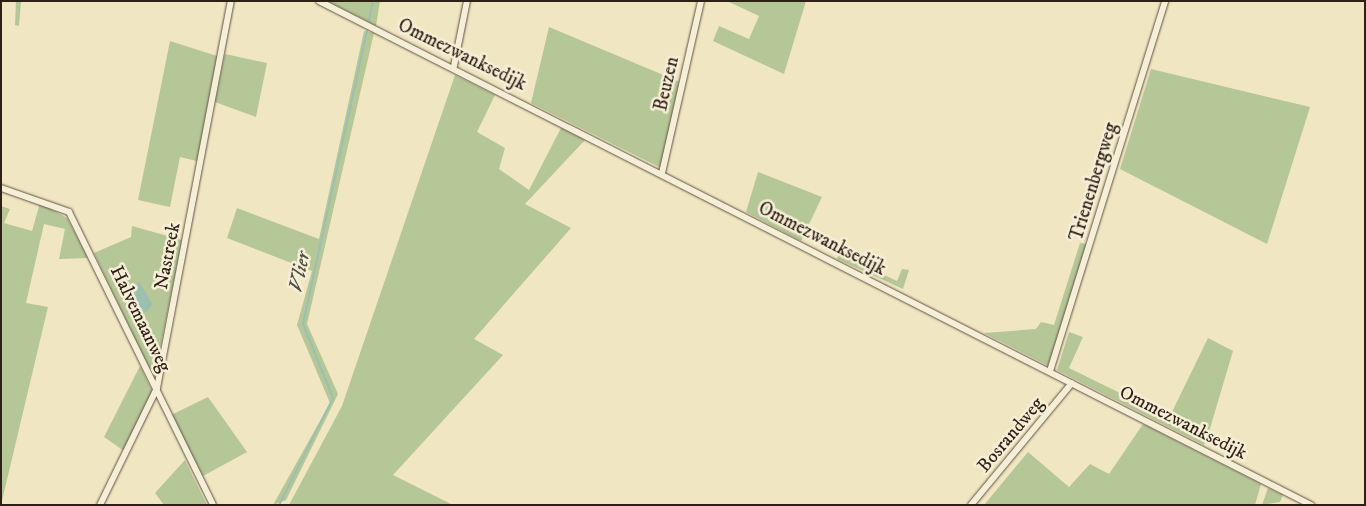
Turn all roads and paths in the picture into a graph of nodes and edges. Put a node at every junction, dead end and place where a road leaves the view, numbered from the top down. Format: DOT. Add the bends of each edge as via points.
graph roads {
  1 [pos="231,1"];
  2 [pos="319,1"];
  3 [pos="467,1"];
  4 [pos="701,1"];
  5 [pos="1165,1"];
  6 [pos="454,66"];
  7 [pos="662,173"];
  8 [pos="1,188"];
  9 [pos="1050,371"];
  10 [pos="1072,383"];
  11 [pos="157,388"];
  12 [pos="100,505"];
  13 [pos="213,505"];
  14 [pos="972,505"];
  15 [pos="1311,505"];
  1 -- 11 [label="street, Nastreek"];
  2 -- 6 [label="street, Ommezwanksedijk"];
  3 -- 6 [label="street"];
  4 -- 7 [label="street, Beuzen"];
  5 -- 9 [label="street, Trienenbergweg"];
  6 -- 7 [label="street, Ommezwanksedijk"];
  7 -- 9 [label="street, Ommezwanksedijk"];
  8 -- 11 [label="street, Halvemaanweg" via="69,212"];
  9 -- 10 [label="street, Ommezwanksedijk"];
  10 -- 14 [label="street, Bosrandweg"];
  10 -- 15 [label="street, Ommezwanksedijk"];
  11 -- 12 [label="street, Nastreek"];
  11 -- 13 [label="street, Halvemaanweg"];
}
